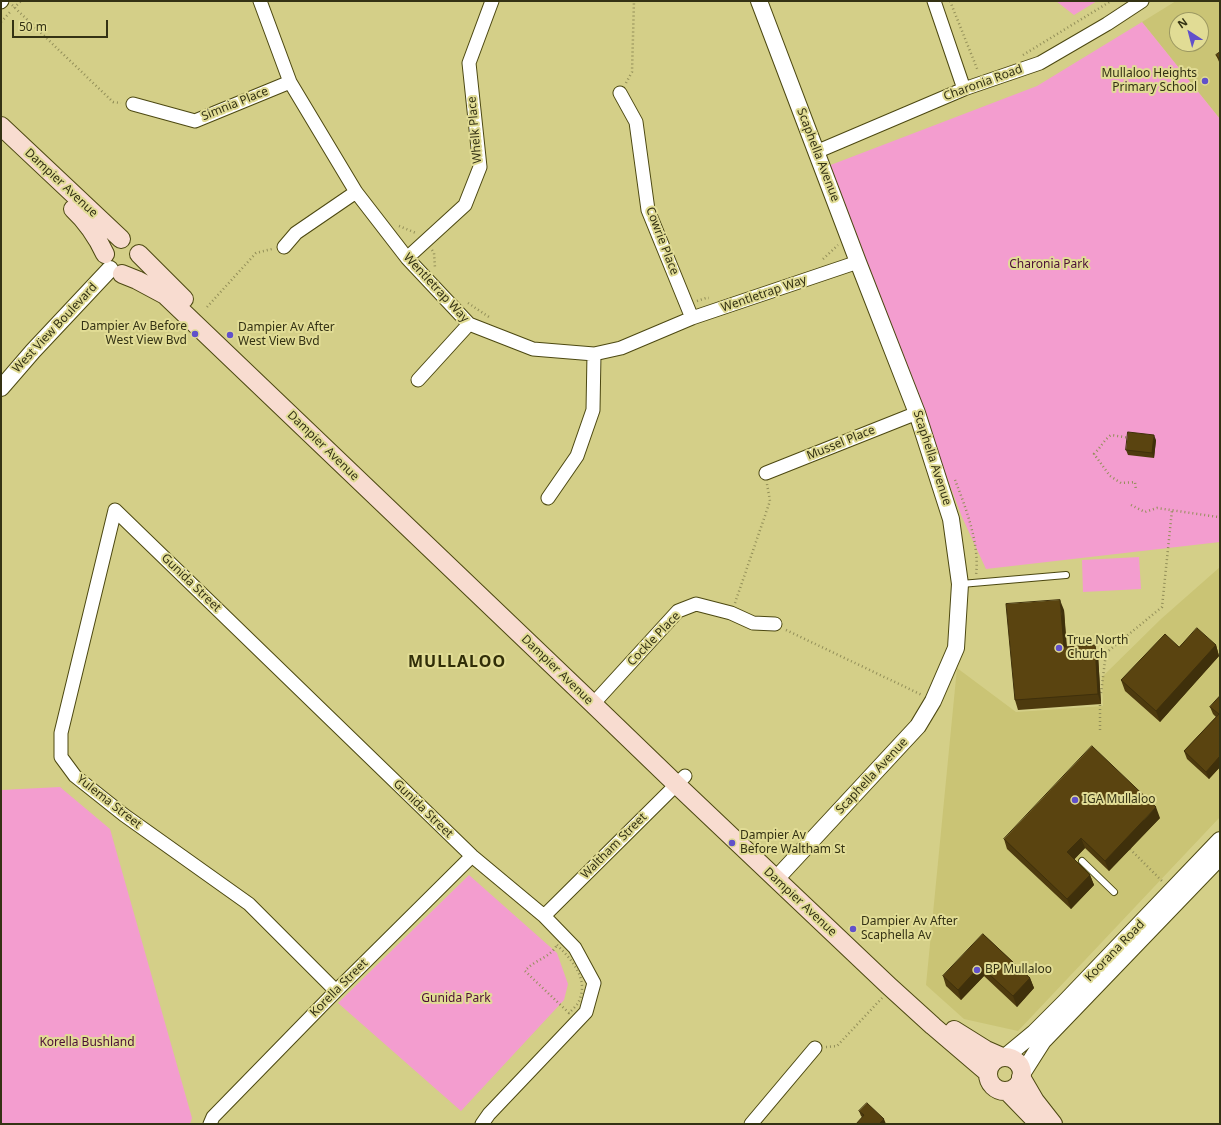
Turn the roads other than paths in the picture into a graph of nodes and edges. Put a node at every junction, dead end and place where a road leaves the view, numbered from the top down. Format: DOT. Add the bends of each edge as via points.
graph roads {
  1 [pos="260,1"];
  2 [pos="492,1"];
  3 [pos="759,1"];
  4 [pos="934,1"];
  5 [pos="1142,1"];
  6 [pos="290,82"];
  7 [pos="964,89"];
  8 [pos="620,93"];
  9 [pos="133,104"];
  10 [pos="1,126"];
  11 [pos="1,141"];
  12 [pos="816,152"];
  13 [pos="356,192"];
  14 [pos="121,239"];
  15 [pos="284,247"];
  16 [pos="139,254"];
  17 [pos="407,258"];
  18 [pos="858,262"];
  19 [pos="112,266"];
  20 [pos="692,318"];
  21 [pos="469,324"];
  22 [pos="594,354"];
  23 [pos="418,380"];
  24 [pos="1,388"];
  25 [pos="917,413"];
  26 [pos="766,474"];
  27 [pos="548,498"];
  28 [pos="115,510"];
  29 [pos="1066,575"];
  30 [pos="960,584"];
  31 [pos="775,624"];
  32 [pos="597,700"];
  33 [pos="680,780"];
  34 [pos="1220,840"];
  35 [pos="472,856"];
  36 [pos="1220,857"];
  37 [pos="1082,861"];
  38 [pos="780,875"];
  39 [pos="1114,892"];
  40 [pos="544,916"];
  41 [pos="336,991"];
  42 [pos="815,1048"];
  43 [pos="1003,1057"];
  44 [pos="988,1073"];
  45 [pos="1022,1076"];
  46 [pos="1007,1091"];
  47 [pos="756,1122"];
  48 [pos="210,1124"];
  49 [pos="482,1124"];
  50 [pos="1039,1124"];
  51 [pos="1053,1124"];
  1 -- 6 [label="street, Wentletrap Way"];
  2 -- 17 [label="street, Whelk Place" via="470,63 480,167 465,205"];
  3 -- 12 [label="street, Scaphella Avenue"];
  4 -- 7 [label="street"];
  5 -- 7 [label="street, Charonia Road" via="1040,63"];
  6 -- 9 [label="street, Simnia Place" via="195,121"];
  6 -- 13 [label="street, Wentletrap Way"];
  7 -- 12 [label="street, Charonia Road"];
  8 -- 20 [label="street, Cowrie Place" via="636,122 648,210"];
  10 -- 14 [label="main road, Dampier Avenue"];
  11 -- 19 [label="main road, Dampier Avenue" via="81,217 93,232"];
  12 -- 18 [label="street, Scaphella Avenue"];
  13 -- 15 [label="street" via="296,233"];
  13 -- 17 [label="street, Wentletrap Way"];
  14 -- 16 [label="main road" via="133,243"];
  14 -- 19 [label="main road" via="109,245"];
  16 -- 19 [label="main road" via="136,267 128,273"];
  16 -- 32 [label="main road, Dampier Avenue"];
  17 -- 21 [label="street, Wentletrap Way"];
  18 -- 20 [label="street, Wentletrap Way"];
  18 -- 25 [label="street, Scaphella Avenue"];
  19 -- 24 [label="street, West View Boulevard"];
  19 -- 32 [label="main road, Dampier Avenue" via="164,295"];
  20 -- 22 [label="street, Wentletrap Way" via="621,348"];
  21 -- 22 [label="street, Wentletrap Way" via="534,349"];
  21 -- 23 [label="street"];
  22 -- 27 [label="street" via="593,410 577,456"];
  25 -- 26 [label="street, Mussel Place"];
  25 -- 30 [label="street, Scaphella Avenue" via="951,519"];
  28 -- 35 [label="street, Gunida Street"];
  28 -- 41 [label="street, Yulema Street" via="61,733 61,757 75,776 124,815 249,904"];
  29 -- 30 [label="lane"];
  30 -- 38 [label="street, Scaphella Avenue" via="956,648 933,701 918,726"];
  31 -- 32 [label="street, Cockle Place" via="753,623 731,613 696,604 678,612"];
  32 -- 33 [label="main road, Dampier Avenue"];
  33 -- 38 [label="main road, Dampier Avenue"];
  33 -- 40 [label="street, Waltham Street"];
  34 -- 43 [label="street, Koorana Road" via="1034,1033"];
  35 -- 40 [label="street, Gunida Street"];
  35 -- 41 [label="street, Korella Street"];
  36 -- 45 [label="street, Koorana Road" via="1043,1041"];
  37 -- 39 [label="lane"];
  38 -- 43 [label="main road, Dampier Avenue" via="955,1030 986,1050"];
  38 -- 44 [label="main road, Dampier Avenue" via="900,996"];
  40 -- 49 [label="street, Gunida Street" via="575,948 594,983 586,1012"];
  41 -- 48 [label="street, Korella Street" via="213,1117"];
  42 -- 47 [label="street"];
  43 -- 44 [label="main road" via="992,1063"];
  43 -- 45 [label="main road" via="1015,1060"];
  44 -- 46 [label="main road" via="993,1086"];
  45 -- 46 [label="main road" via="1016,1086"];
  45 -- 51 [label="main road" via="1035,1101"];
  46 -- 50 [label="main road"];
}
